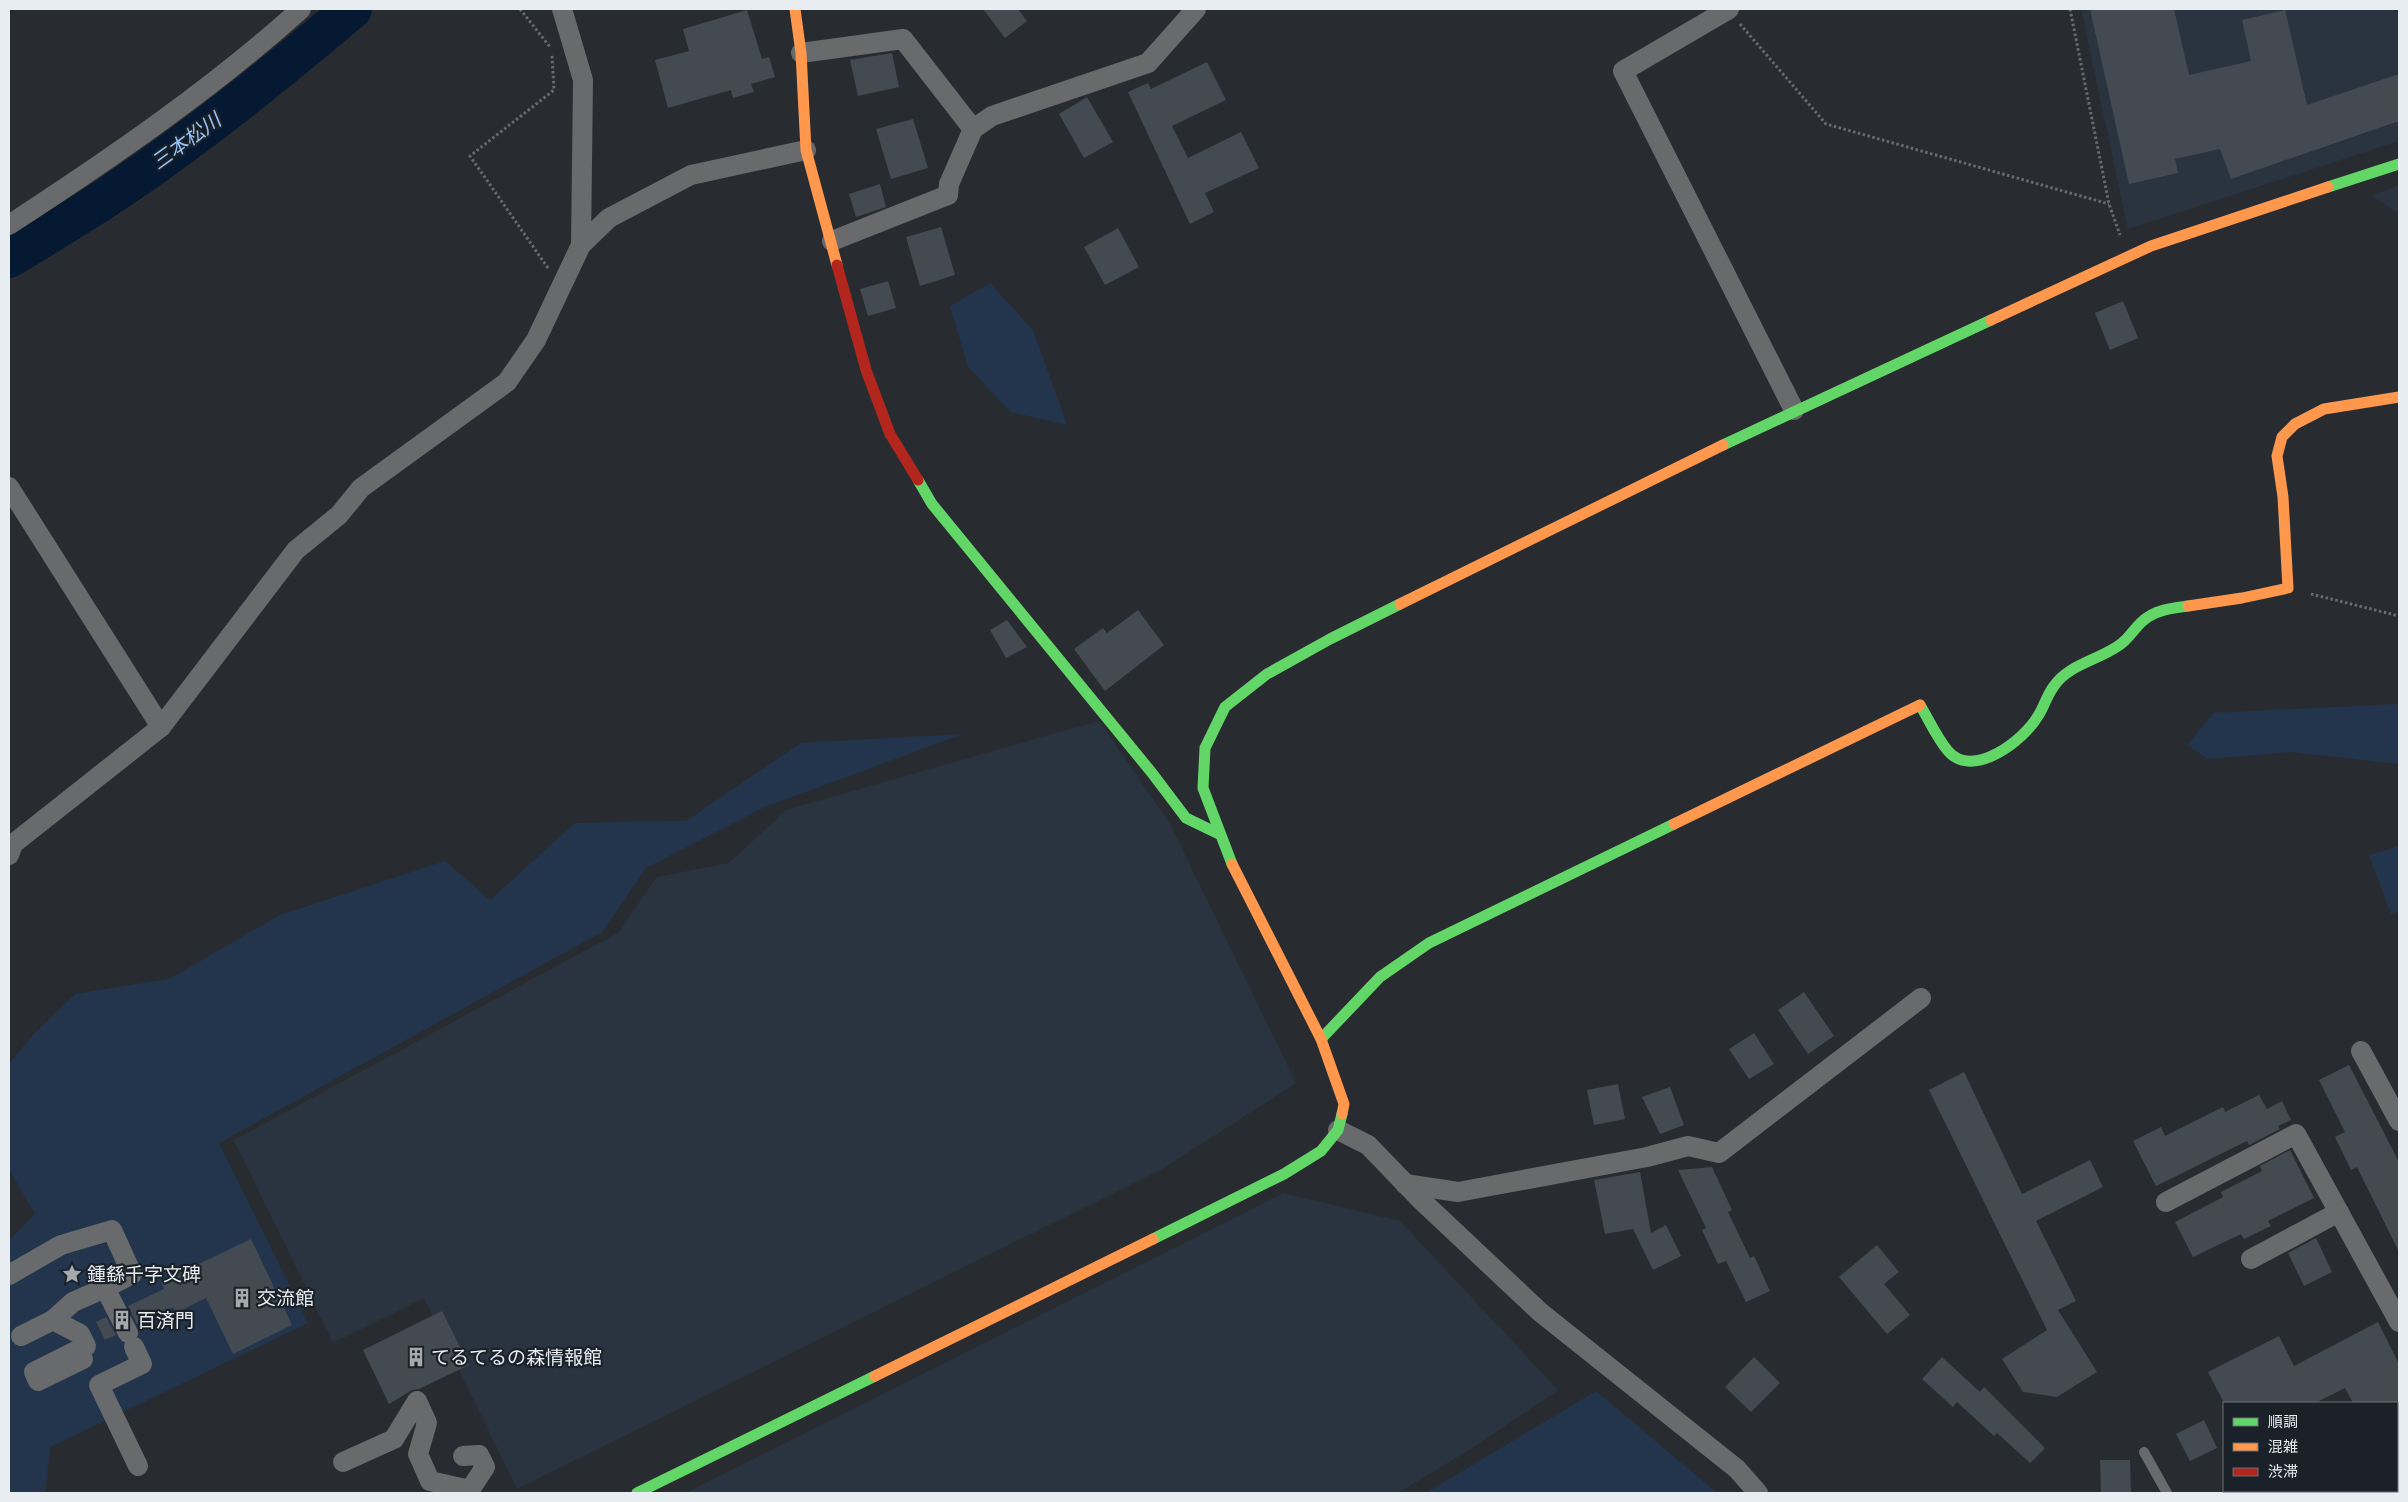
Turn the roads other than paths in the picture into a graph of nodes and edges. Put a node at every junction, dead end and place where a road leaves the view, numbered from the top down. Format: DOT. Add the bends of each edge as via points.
graph roads {
  1 [pos="301,9"];
  2 [pos="562,9"];
  3 [pos="795,9"];
  4 [pos="1196,9"];
  5 [pos="1729,10"];
  6 [pos="801,53"];
  7 [pos="972,129"];
  8 [pos="806,150"];
  9 [pos="2399,164"];
  10 [pos="9,225"];
  11 [pos="832,241"];
  12 [pos="581,245"];
  13 [pos="2399,397"];
  14 [pos="1794,410"];
  15 [pos="9,487"];
  16 [pos="161,727"];
  17 [pos="1219,834"];
  18 [pos="10,847"];
  19 [pos="1921,998"];
  20 [pos="1321,1038"];
  21 [pos="2361,1051"];
  22 [pos="2399,1121"];
  23 [pos="1338,1130"];
  24 [pos="1405,1184"];
  25 [pos="2166,1202"];
  26 [pos="2338,1212"];
  27 [pos="2250,1259"];
  28 [pos="9,1275"];
  29 [pos="105,1288"];
  30 [pos="53,1320"];
  31 [pos="2399,1322"];
  32 [pos="21,1336"];
  33 [pos="83,1359"];
  34 [pos="2144,1452"];
  35 [pos="463,1456"];
  36 [pos="343,1462"];
  37 [pos="138,1466"];
  38 [pos="637,1493"];
  39 [pos="1758,1493"];
  40 [pos="2167,1493"];
  1 -- 10 [label="street" via="254,51 109,159"];
  2 -- 12 [label="street" via="583,80"];
  3 -- 6 [label="street"];
  4 -- 7 [label="street" via="1148,62 992,116"];
  5 -- 14 [label="street" via="1624,71"];
  6 -- 7 [label="street" via="903,39"];
  6 -- 8 [label="street"];
  7 -- 11 [label="street" via="948,196"];
  8 -- 11 [label="street"];
  8 -- 12 [label="street" via="691,175 608,218"];
  9 -- 14 [label="street" via="2151,246"];
  11 -- 17 [label="street" via="866,370 890,434 932,504 1186,818"];
  12 -- 16 [label="street" via="536,340 507,382 361,488 338,515 296,550"];
  13 -- 20 [label="street" via="2324,409 2295,424 2282,437 2277,456 2283,497 2288,588 2164,609 2147,617 2118,646 2067,673 2054,686 2038,717 2020,738 1998,754 1975,762 1959,760 1948,751 1920,705 1429,944 1380,976"];
  14 -- 17 [label="street" via="1330,639 1267,674 1225,707 1205,748 1203,788"];
  15 -- 16 [label="street"];
  16 -- 18 [label="street"];
  17 -- 20 [label="street" via="1240,883"];
  19 -- 24 [label="street" via="1719,1153 1688,1146 1646,1158 1458,1192"];
  20 -- 23 [label="street" via="1344,1104"];
  21 -- 22 [label="street"];
  23 -- 24 [label="street" via="1368,1145"];
  23 -- 38 [label="street" via="1321,1151 1284,1174"];
  24 -- 39 [label="street" via="1540,1312 1737,1469"];
  25 -- 26 [label="street" via="2296,1134"];
  26 -- 27 [label="street"];
  26 -- 31 [label="street"];
  28 -- 29 [label="street" via="61,1245 112,1230 132,1274"];
  29 -- 30 [label="street" via="73,1302"];
  29 -- 37 [label="street" via="142,1364 99,1385"];
  30 -- 32 [label="street"];
  30 -- 33 [label="street" via="80,1334 86,1346 34,1372 38,1381"];
  34 -- 40 [label="lane"];
  35 -- 36 [label="street" via="479,1455 485,1466 470,1490 430,1481 418,1454 427,1423 417,1401 394,1439"];
}
